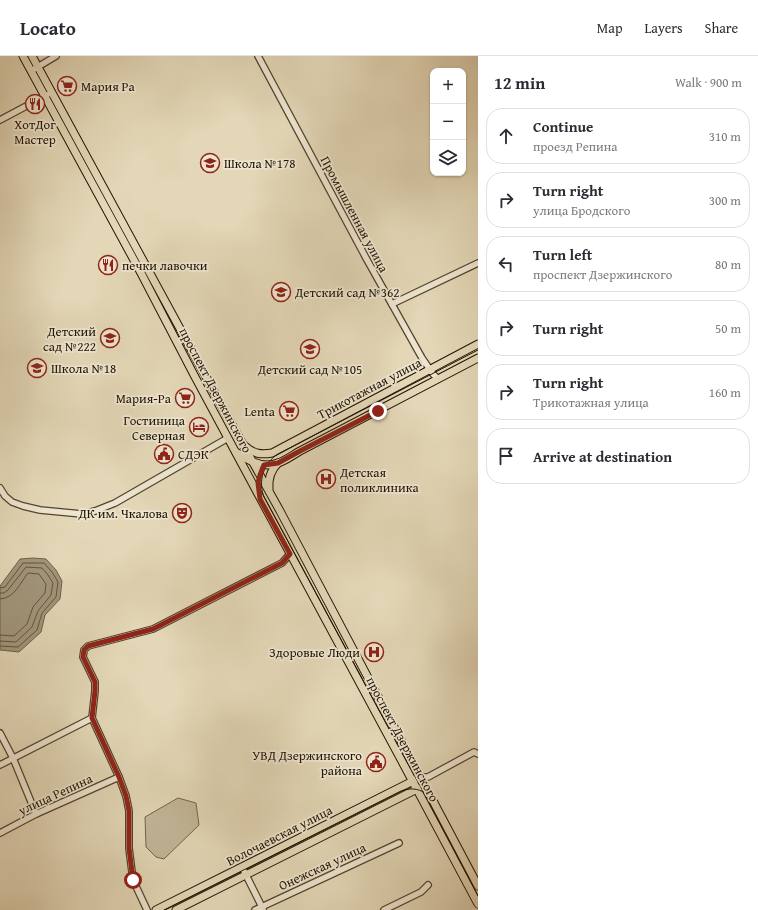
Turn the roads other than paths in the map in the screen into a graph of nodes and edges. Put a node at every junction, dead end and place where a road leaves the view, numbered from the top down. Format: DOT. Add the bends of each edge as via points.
graph roads {
  1 [pos="23,56"];
  2 [pos="32,56"];
  3 [pos="56,56"];
  4 [pos="258,56"];
  5 [pos="38,67"];
  6 [pos="31,71"];
  7 [pos="52,91"];
  8 [pos="44,96"];
  9 [pos="0,120"];
  10 [pos="478,263"];
  11 [pos="392,304"];
  12 [pos="478,344"];
  13 [pos="478,358"];
  14 [pos="430,370"];
  15 [pos="438,379"];
  16 [pos="228,438"];
  17 [pos="243,444"];
  18 [pos="235,451"];
  19 [pos="272,453"];
  20 [pos="253,462"];
  21 [pos="278,463"];
  22 [pos="264,465"];
  23 [pos="260,475"];
  24 [pos="0,488"];
  25 [pos="269,491"];
  26 [pos="260,499"];
  27 [pos="290,554"];
  28 [pos="92,718"];
  29 [pos="0,733"];
  30 [pos="478,754"];
  31 [pos="13,758"];
  32 [pos="0,765"];
  33 [pos="420,776"];
  34 [pos="119,777"];
  35 [pos="428,777"];
  36 [pos="412,781"];
  37 [pos="425,785"];
  38 [pos="417,789"];
  39 [pos="36,814"];
  40 [pos="0,833"];
  41 [pos="399,843"];
  42 [pos="242,867"];
  43 [pos="246,875"];
  44 [pos="428,885"];
  45 [pos="478,886"];
  46 [pos="478,904"];
  47 [pos="263,908"];
  48 [pos="147,910"];
  49 [pos="156,910"];
  50 [pos="176,910"];
  51 [pos="255,910"];
  52 [pos="384,910"];
  1 -- 6 [label="main road, проспект Дзержинского"];
  2 -- 5 [label="main road, проспект Дзержинского"];
  3 -- 5 [label="street"];
  4 -- 11 [label="street, Промышленная улица"];
  5 -- 6 [label="street"];
  5 -- 7 [label="main road, проспект Дзержинского"];
  6 -- 8 [label="main road, проспект Дзержинского"];
  7 -- 8 [label="street"];
  7 -- 17 [label="main road, проспект Дзержинского"];
  8 -- 9 [label="street"];
  8 -- 16 [label="main road, проспект Дзержинского"];
  10 -- 11 [label="street"];
  11 -- 14 [label="street, Промышленная улица"];
  12 -- 14 [label="main road, Трикотажная улица"];
  13 -- 15 [label="main road, Трикотажная улица"];
  14 -- 15 [label="street, Промышленная улица"];
  14 -- 19 [label="main road, Трикотажная улица"];
  15 -- 21 [label="main road, Трикотажная улица"];
  16 -- 18 [label="main road, проспект Дзержинского"];
  16 -- 24 [label="street" via="115,503 82,514 22,506 12,502"];
  17 -- 19 [label="main road" via="251,451 261,454"];
  17 -- 20 [label="main road, проспект Дзержинского"];
  18 -- 20 [label="main road"];
  18 -- 26 [label="main road, проспект Дзержинского"];
  19 -- 22 [label="main road"];
  20 -- 22 [label="main road"];
  20 -- 23 [label="main road, проспект Дзержинского"];
  21 -- 22 [label="main road"];
  21 -- 25 [label="main road" via="270,475"];
  22 -- 23 [label="main road"];
  23 -- 25 [label="main road, проспект Дзержинского"];
  23 -- 26 [label="main road"];
  25 -- 33 [label="main road, проспект Дзержинского"];
  26 -- 27 [label="main road, проспект Дзержинского"];
  27 -- 28 [label="street" via="282,563 153,629 88,646 83,657 95,682"];
  27 -- 36 [label="main road, проспект Дзержинского"];
  28 -- 31 [label="street"];
  28 -- 34 [label="street"];
  29 -- 31 [label="street"];
  30 -- 35 [label="street" via="474,752"];
  31 -- 32 [label="street"];
  31 -- 39 [label="street"];
  33 -- 35 [label="street"];
  33 -- 36 [label="main road, Волочаевская улица"];
  33 -- 37 [label="main road, проспект Дзержинского"];
  34 -- 39 [label="street, улица Репина"];
  34 -- 48 [label="street" via="129,811 129,848 133,880"];
  35 -- 37 [label="street"];
  36 -- 38 [label="main road, проспект Дзержинского"];
  36 -- 42 [label="main road, Волочаевская улица"];
  37 -- 38 [label="main road, Волочаевская улица"];
  37 -- 45 [label="main road, проспект Дзержинского"];
  38 -- 43 [label="main road, Волочаевская улица"];
  38 -- 46 [label="main road, проспект Дзержинского"];
  39 -- 40 [label="street, улица Репина"];
  41 -- 47 [label="street, Онежская улица"];
  42 -- 43 [label="street"];
  42 -- 49 [label="main road, Волочаевская улица"];
  43 -- 47 [label="street"];
  43 -- 50 [label="main road, Волочаевская улица"];
  44 -- 52 [label="street" via="421,892"];
  47 -- 51 [label="street, Онежская улица"];
}
